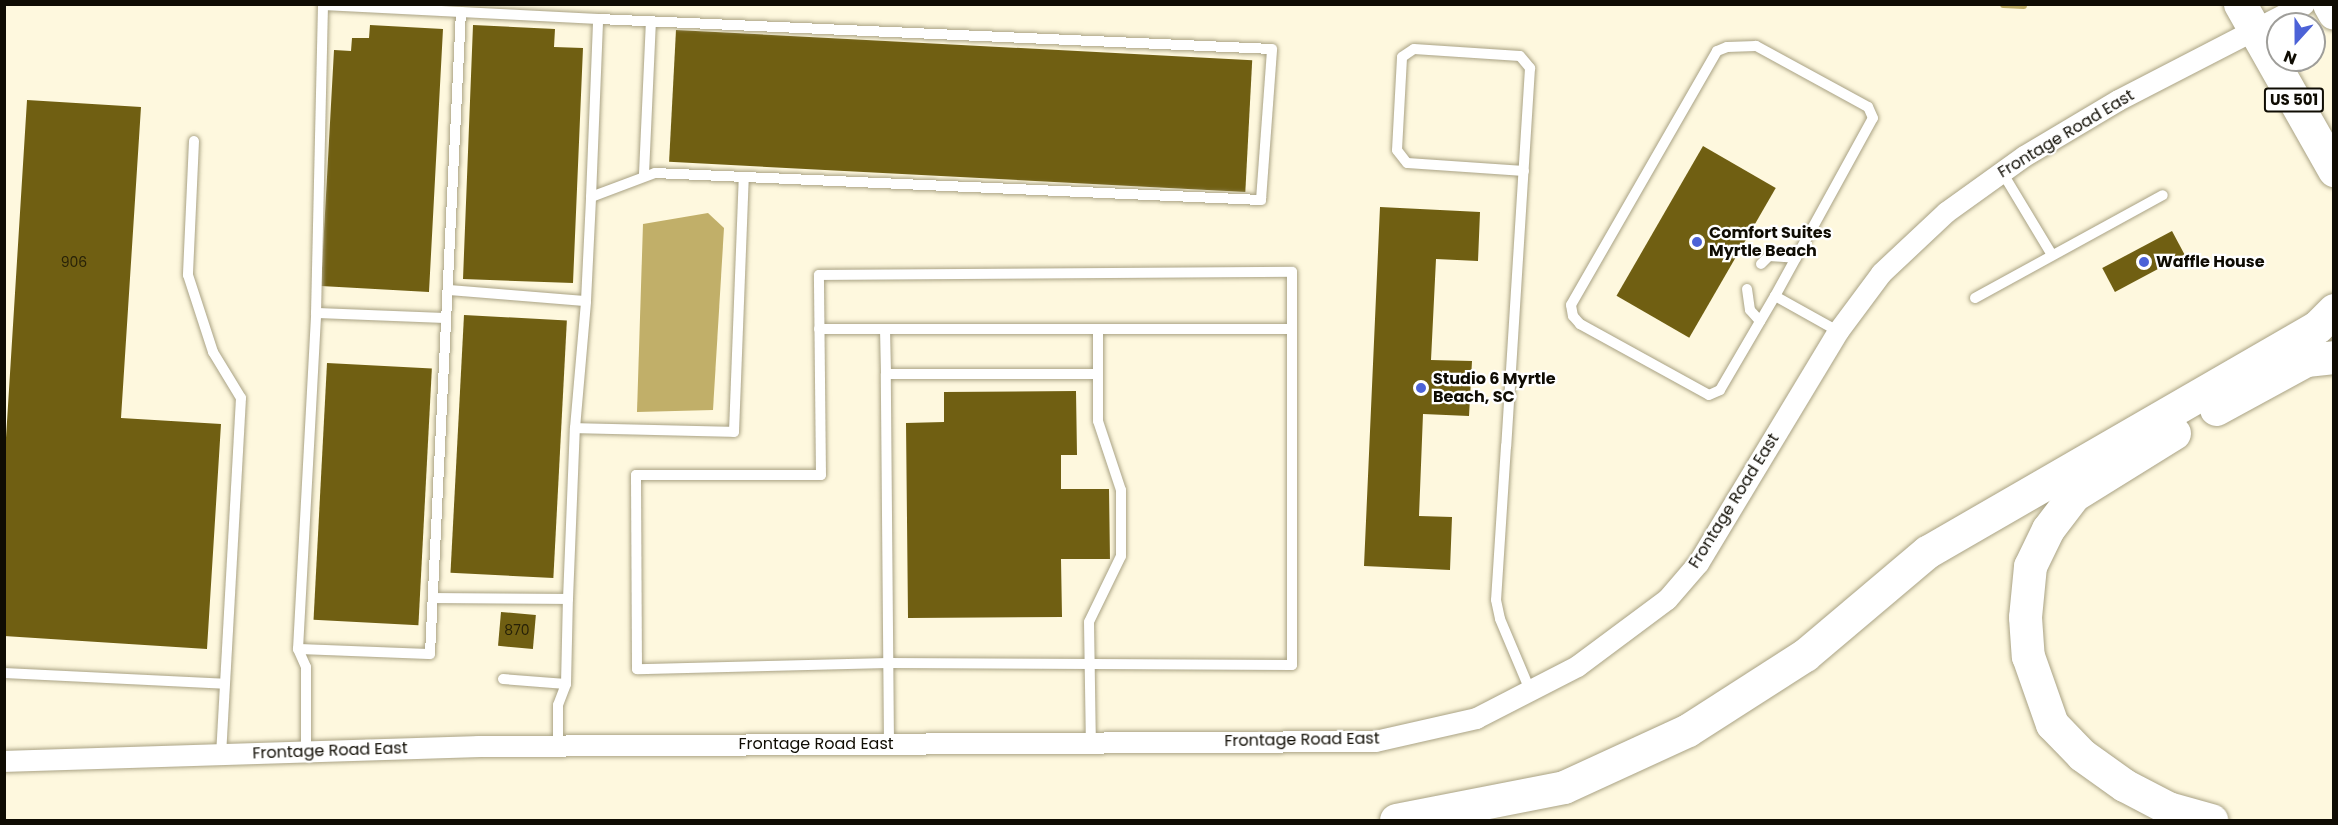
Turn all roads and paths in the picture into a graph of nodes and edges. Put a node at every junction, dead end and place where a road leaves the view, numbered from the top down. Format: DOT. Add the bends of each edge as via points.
graph roads {
  1 [pos="2304,4"];
  2 [pos="2329,4"];
  3 [pos="461,12"];
  4 [pos="2334,13"];
  5 [pos="2247,18"];
  6 [pos="598,19"];
  7 [pos="651,21"];
  8 [pos="194,141"];
  9 [pos="2334,170"];
  10 [pos="1524,171"];
  11 [pos="2002,172"];
  12 [pos="644,174"];
  13 [pos="744,177"];
  14 [pos="2163,195"];
  15 [pos="591,197"];
  16 [pos="2052,255"];
  17 [pos="1796,258"];
  18 [pos="1761,264"];
  19 [pos="1747,289"];
  20 [pos="448,290"];
  21 [pos="1775,296"];
  22 [pos="1975,298"];
  23 [pos="586,301"];
  24 [pos="2334,310"];
  25 [pos="316,313"];
  26 [pos="446,318"];
  27 [pos="1760,321"];
  28 [pos="819,329"];
  29 [pos="885,329"];
  30 [pos="1098,329"];
  31 [pos="1292,329"];
  32 [pos="1838,331"];
  33 [pos="2334,357"];
  34 [pos="886,374"];
  35 [pos="1098,374"];
  36 [pos="575,428"];
  37 [pos="433,598"];
  38 [pos="568,598"];
  39 [pos="298,649"];
  40 [pos="888,663"];
  41 [pos="1089,663"];
  42 [pos="4,673"];
  43 [pos="503,679"];
  44 [pos="225,684"];
  45 [pos="566,684"];
  46 [pos="1530,690"];
  47 [pos="1091,742"];
  48 [pos="888,744"];
  49 [pos="558,746"];
  50 [pos="306,752"];
  51 [pos="221,755"];
  52 [pos="4,756"];
  53 [pos="5,761"];
  54 [pos="1396,820"];
  55 [pos="2211,820"];
  1 -- 5 [label="street, Frontage Road East"];
  2 -- 4 [label="main road"];
  3 -- 6 [label="lane"];
  3 -- 20 [label="lane"];
  3 -- 25 [label="lane" via="323,5"];
  5 -- 9 [label="main road, US 501"];
  5 -- 11 [label="street, Frontage Road East"];
  6 -- 7 [label="lane"];
  6 -- 15 [label="lane"];
  7 -- 12 [label="lane"];
  7 -- 13 [label="lane" via="1272,49 1261,200"];
  8 -- 44 [label="lane" via="188,275 213,352 241,398"];
  10 -- 10 [label="lane" via="1530,68 1520,56 1414,49 1402,57 1397,150 1407,163"];
  10 -- 46 [label="lane" via="1496,600"];
  11 -- 16 [label="lane"];
  11 -- 32 [label="street, Frontage Road East" via="1946,212 1881,273"];
  12 -- 13 [label="lane"];
  12 -- 15 [label="lane"];
  13 -- 36 [label="lane" via="734,432"];
  14 -- 16 [label="lane"];
  15 -- 23 [label="lane"];
  16 -- 22 [label="lane"];
  17 -- 18 [label="lane" via="1769,256"];
  17 -- 21 [label="lane"];
  17 -- 27 [label="lane" via="1873,118 1869,107 1756,46 1727,47 1717,51 1571,305 1580,324 1709,395 1720,390"];
  19 -- 27 [label="lane" via="1750,310"];
  20 -- 23 [label="lane"];
  20 -- 26 [label="lane"];
  21 -- 27 [label="lane"];
  21 -- 32 [label="lane"];
  23 -- 36 [label="lane"];
  24 -- 54 [label="main road" via="2317,327 1928,552 1805,655 1688,730 1564,787"];
  25 -- 26 [label="lane"];
  25 -- 39 [label="lane"];
  26 -- 37 [label="lane"];
  28 -- 29 [label="lane"];
  28 -- 31 [label="lane" via="819,275 1292,272"];
  28 -- 40 [label="lane" via="821,475 636,475 637,669"];
  29 -- 30 [label="lane"];
  29 -- 34 [label="lane"];
  30 -- 31 [label="lane"];
  30 -- 35 [label="lane"];
  31 -- 41 [label="lane" via="1292,665"];
  32 -- 46 [label="street, Frontage Road East" via="1703,555 1667,599 1577,666"];
  33 -- 55 [label="main road" via="2306,360 2074,495 2048,529 2030,566 2025,617 2028,656 2052,724 2082,755 2124,785 2168,808"];
  34 -- 35 [label="lane"];
  34 -- 40 [label="lane"];
  35 -- 41 [label="lane" via="1098,421 1121,490 1121,556 1089,622"];
  36 -- 38 [label="lane"];
  37 -- 38 [label="lane"];
  37 -- 39 [label="lane" via="430,654"];
  38 -- 45 [label="lane"];
  39 -- 50 [label="lane" via="306,667"];
  40 -- 41 [label="lane"];
  40 -- 48 [label="lane"];
  41 -- 47 [label="lane"];
  42 -- 44 [label="lane"];
  43 -- 45 [label="lane"];
  44 -- 51 [label="lane"];
  45 -- 49 [label="lane" via="558,705"];
  46 -- 47 [label="street, Frontage Road East" via="1476,718 1375,741"];
  47 -- 48 [label="street, Frontage Road East"];
  48 -- 49 [label="street, Frontage Road East"];
  49 -- 50 [label="street, Frontage Road East"];
  50 -- 51 [label="street, Frontage Road East"];
  51 -- 53 [label="street, Frontage Road East"];
  52 -- 53 [label="lane"];
}
